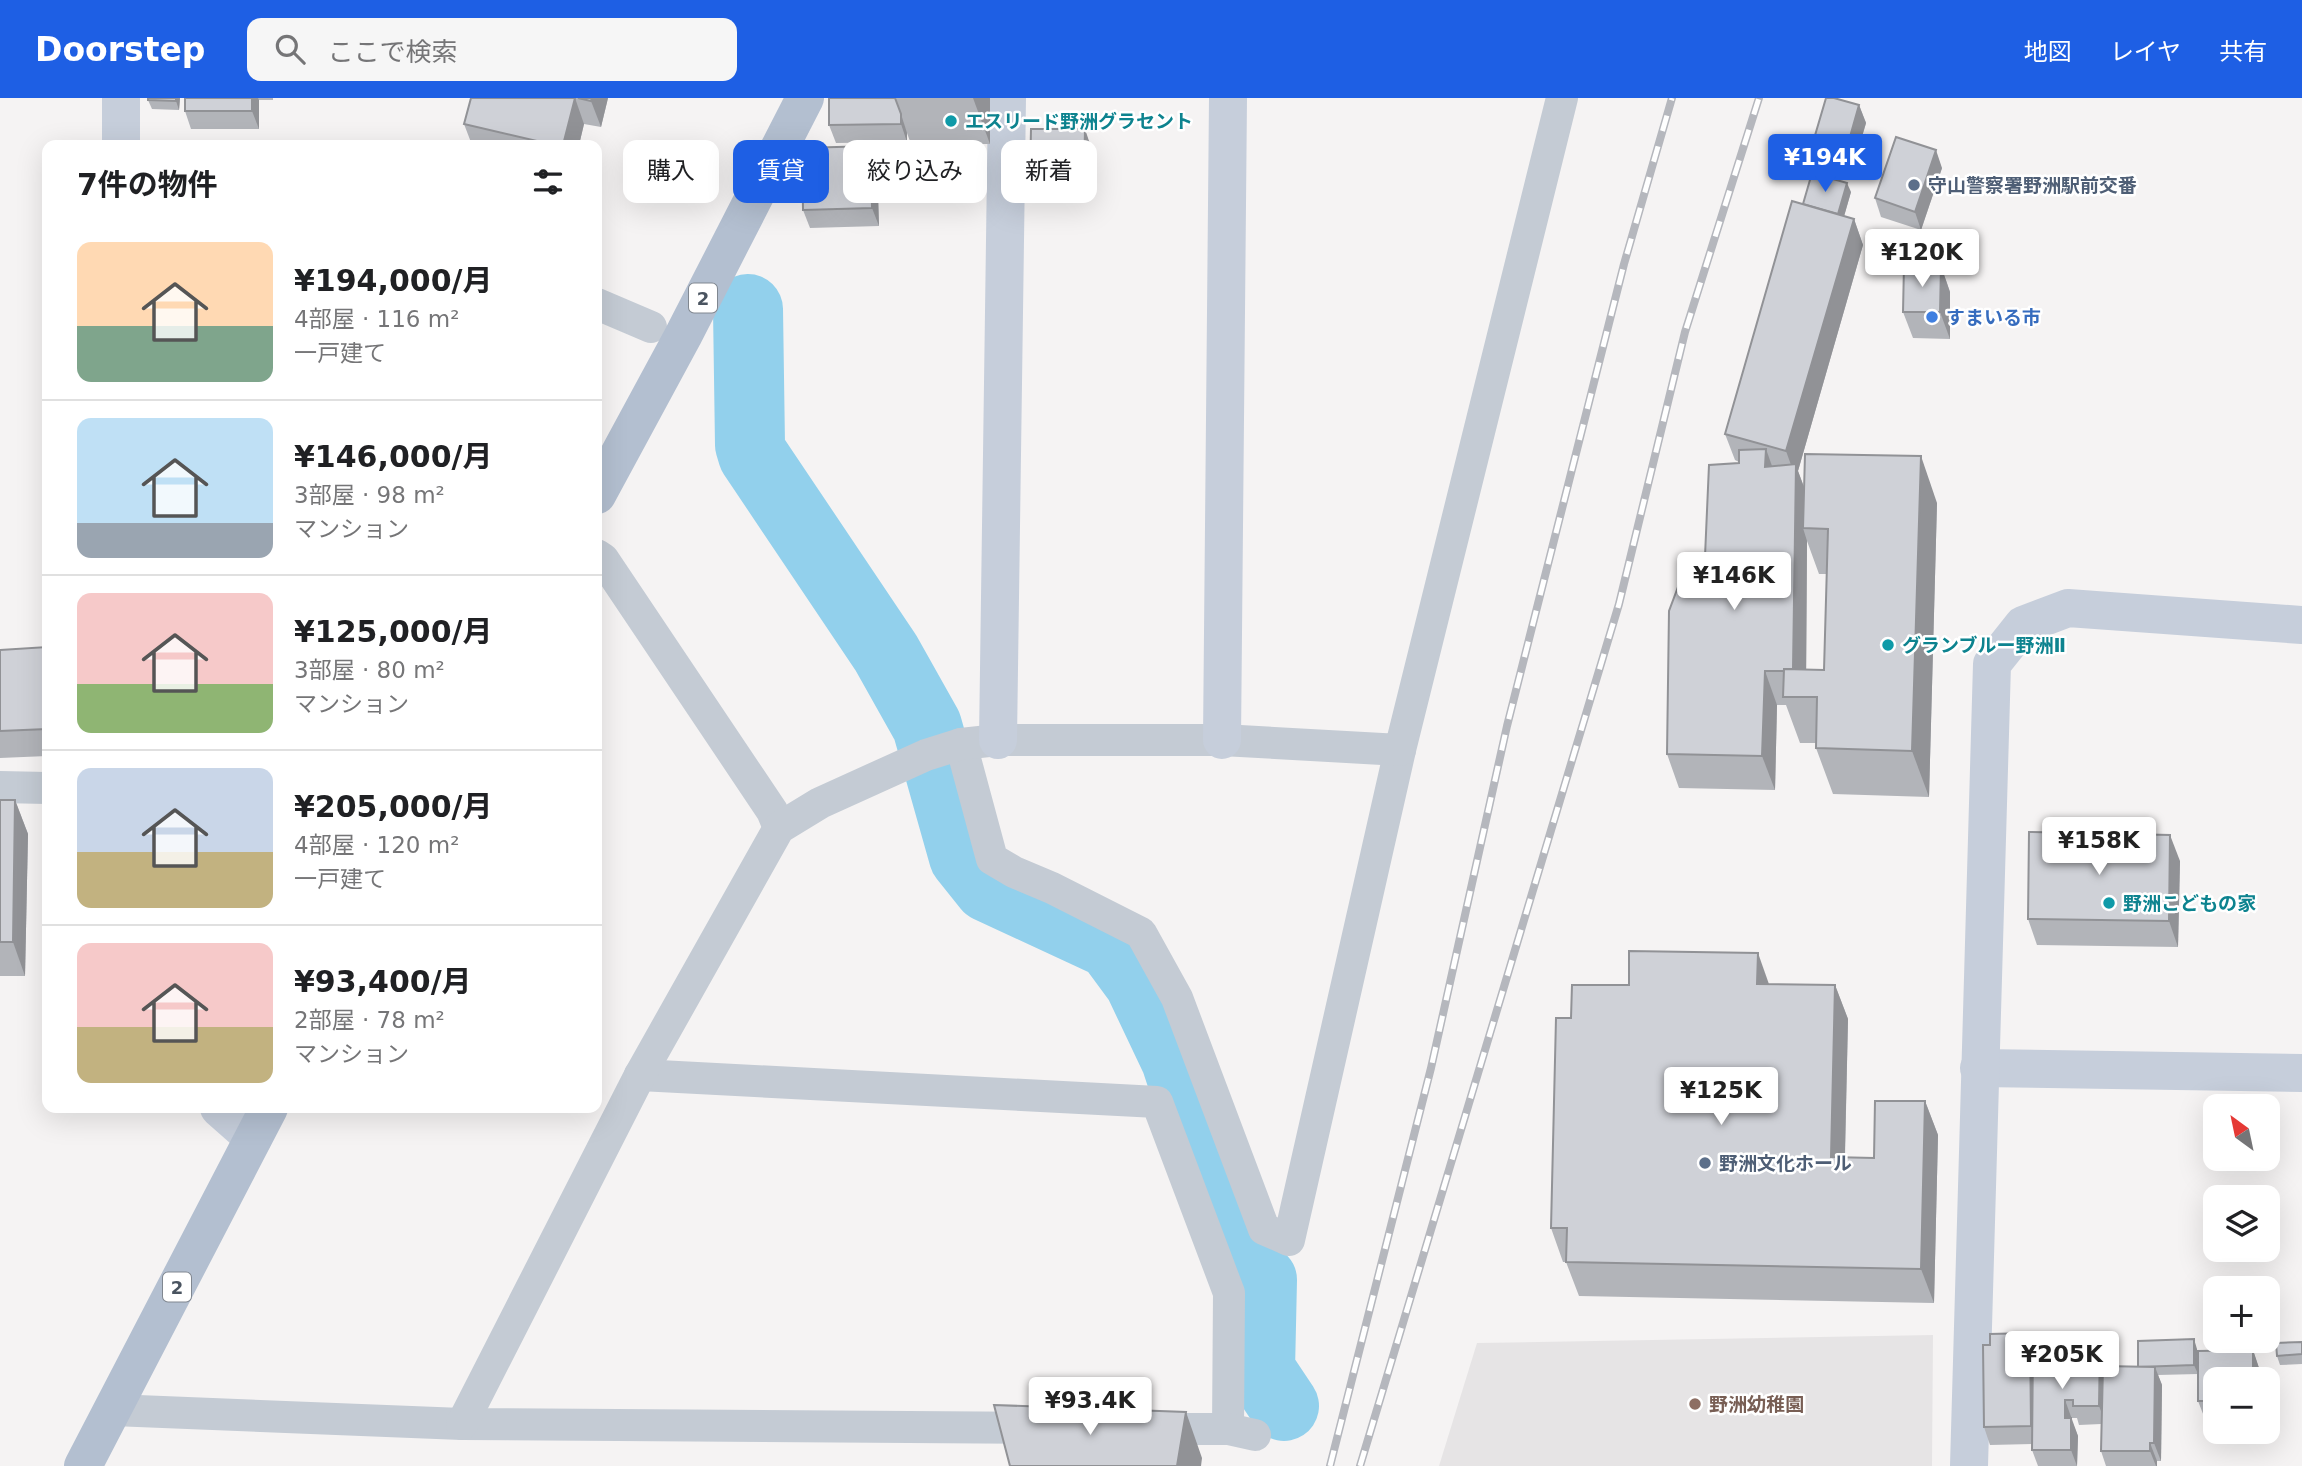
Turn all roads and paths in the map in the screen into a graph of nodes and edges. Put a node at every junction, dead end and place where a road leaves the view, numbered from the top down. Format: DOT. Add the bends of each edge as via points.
graph roads {
  1 [pos="121,98"];
  2 [pos="805,98"];
  3 [pos="1007,98"];
  4 [pos="1228,98"];
  5 [pos="1562,98"];
  6 [pos="121,140"];
  7 [pos="602,306"];
  8 [pos="651,327"];
  9 [pos="602,486"];
  10 [pos="602,558"];
  11 [pos="2302,625"];
  12 [pos="999,740"];
  13 [pos="1222,740"];
  14 [pos="947,748"];
  15 [pos="1400,750"];
  16 [pos="0,787"];
  17 [pos="42,788"];
  18 [pos="779,828"];
  19 [pos="1979,1068"];
  20 [pos="2302,1073"];
  21 [pos="640,1075"];
  22 [pos="233,1113"];
  23 [pos="261,1123"];
  24 [pos="113,1410"];
  25 [pos="462,1423"];
  26 [pos="1075,1428"];
  27 [pos="1117,1428"];
  28 [pos="83,1466"];
  29 [pos="1969,1466"];
  1 -- 6 [label="street"];
  2 -- 9 [label="main road, 2"];
  3 -- 12 [label="street"];
  4 -- 13 [label="street"];
  5 -- 15 [label="street"];
  7 -- 8 [label="street"];
  10 -- 18 [label="street"];
  11 -- 19 [label="street" via="2068,608 2023,625 1992,664"];
  12 -- 13 [label="street"];
  12 -- 14 [label="street"];
  13 -- 15 [label="street"];
  14 -- 15 [label="street" via="992,859 1140,933 1177,998 1264,1228 1289,1240"];
  14 -- 18 [label="street" via="820,803"];
  16 -- 17 [label="street"];
  18 -- 21 [label="street"];
  19 -- 20 [label="street"];
  19 -- 29 [label="street"];
  21 -- 25 [label="street"];
  21 -- 27 [label="street" via="1157,1102 1229,1293 1242,1432"];
  22 -- 23 [label="street"];
  23 -- 24 [label="main road, 2"];
  24 -- 25 [label="street"];
  24 -- 28 [label="main road, 2"];
  25 -- 26 [label="street"];
}
